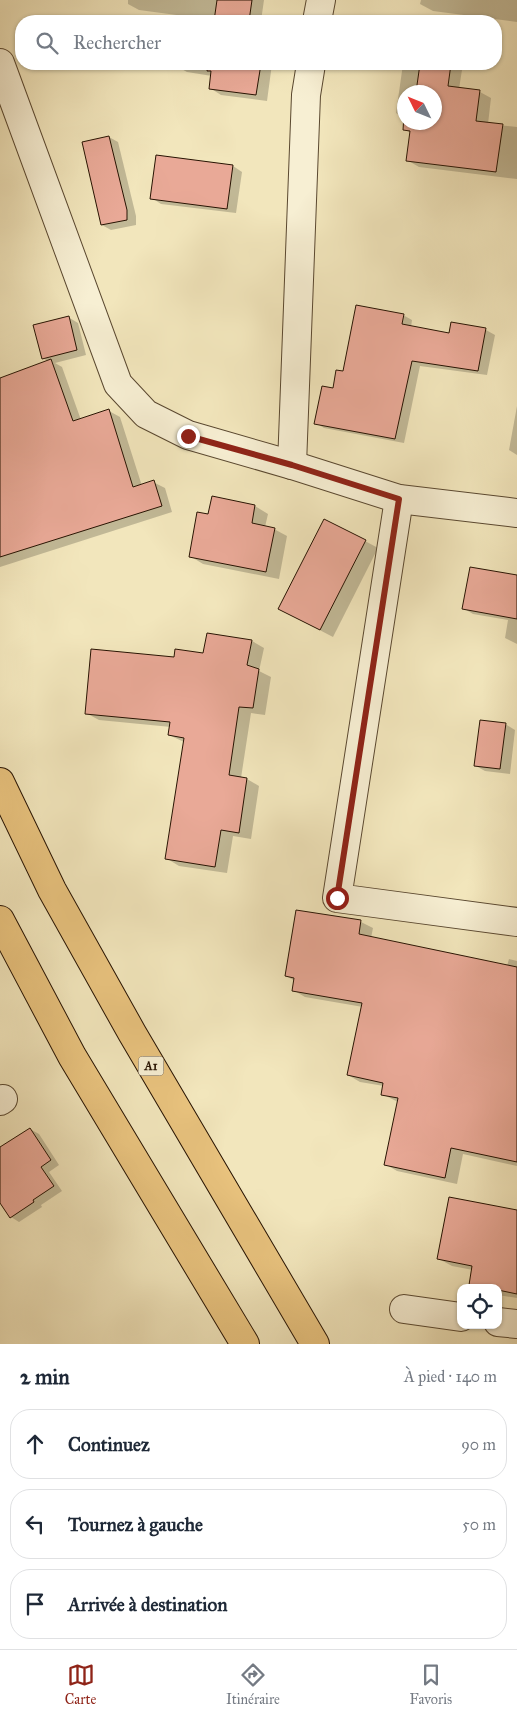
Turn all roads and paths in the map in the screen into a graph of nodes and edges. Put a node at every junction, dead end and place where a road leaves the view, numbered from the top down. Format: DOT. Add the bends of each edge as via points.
graph roads {
  1 [pos="321,0"];
  2 [pos="318,15"];
  3 [pos="0,64"];
  4 [pos="310,70"];
  5 [pos="292,465"];
  6 [pos="399,499"];
  7 [pos="517,513"];
  8 [pos="0,782"];
  9 [pos="0,920"];
  10 [pos="517,922"];
  11 [pos="404,1309"];
  12 [pos="457,1316"];
  13 [pos="502,1322"];
  14 [pos="517,1324"];
  15 [pos="245,1344"];
  16 [pos="315,1344"];
  1 -- 2 [label="street"];
  3 -- 5 [label="street" via="118,384 146,414 188,436"];
  4 -- 5 [label="street" via="306,95"];
  5 -- 6 [label="street"];
  6 -- 7 [label="street"];
  6 -- 10 [label="street" via="337,898"];
  8 -- 16 [label="main road, A1" via="52,890 132,1033"];
  9 -- 15 [label="main road" via="72,1056"];
  11 -- 12 [label="street"];
  13 -- 14 [label="street"];
}
